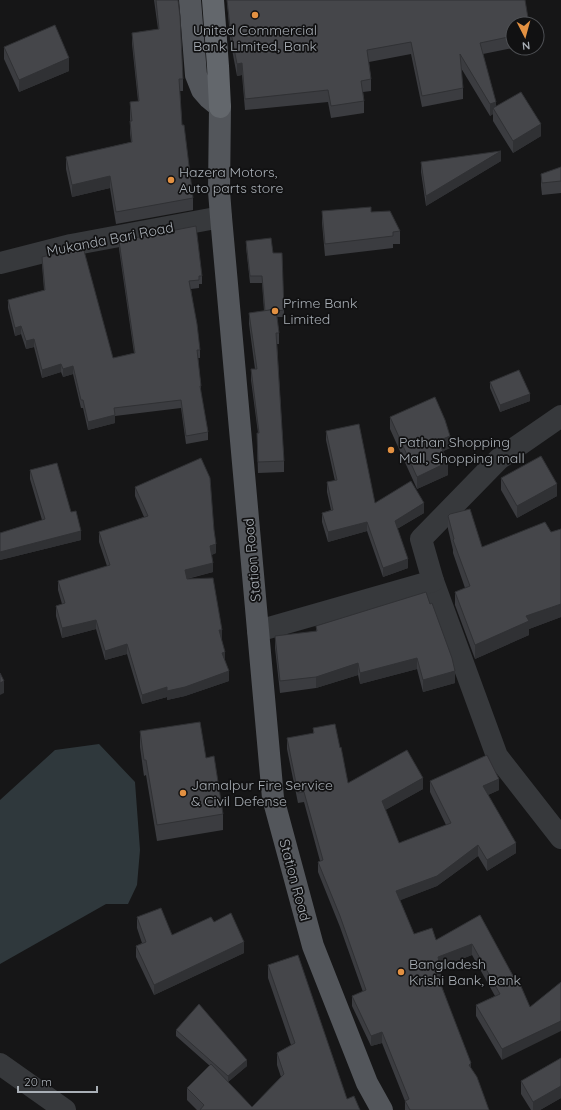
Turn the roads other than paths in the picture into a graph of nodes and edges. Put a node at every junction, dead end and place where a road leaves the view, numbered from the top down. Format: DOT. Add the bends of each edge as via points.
graph roads {
  1 [pos="190,0"];
  2 [pos="213,0"];
  3 [pos="220,107"];
  4 [pos="221,217"];
  5 [pos="0,264"];
  6 [pos="561,416"];
  7 [pos="433,581"];
  8 [pos="258,631"];
  9 [pos="561,838"];
  10 [pos="0,1064"];
  11 [pos="65,1110"];
  12 [pos="382,1110"];
  1 -- 3 [label="main road" via="196,74 202,90"];
  2 -- 3 [label="highway"];
  3 -- 4 [label="main road, Station Road"];
  4 -- 5 [label="street, Mukanda Bari Road" via="71,245"];
  4 -- 8 [label="main road, Station Road"];
  6 -- 7 [label="street" via="499,460 421,539"];
  7 -- 8 [label="street"];
  7 -- 9 [label="street" via="496,756"];
  8 -- 12 [label="main road, Station Road" via="273,798 313,946 366,1084"];
  10 -- 11 [label="street"];
}
